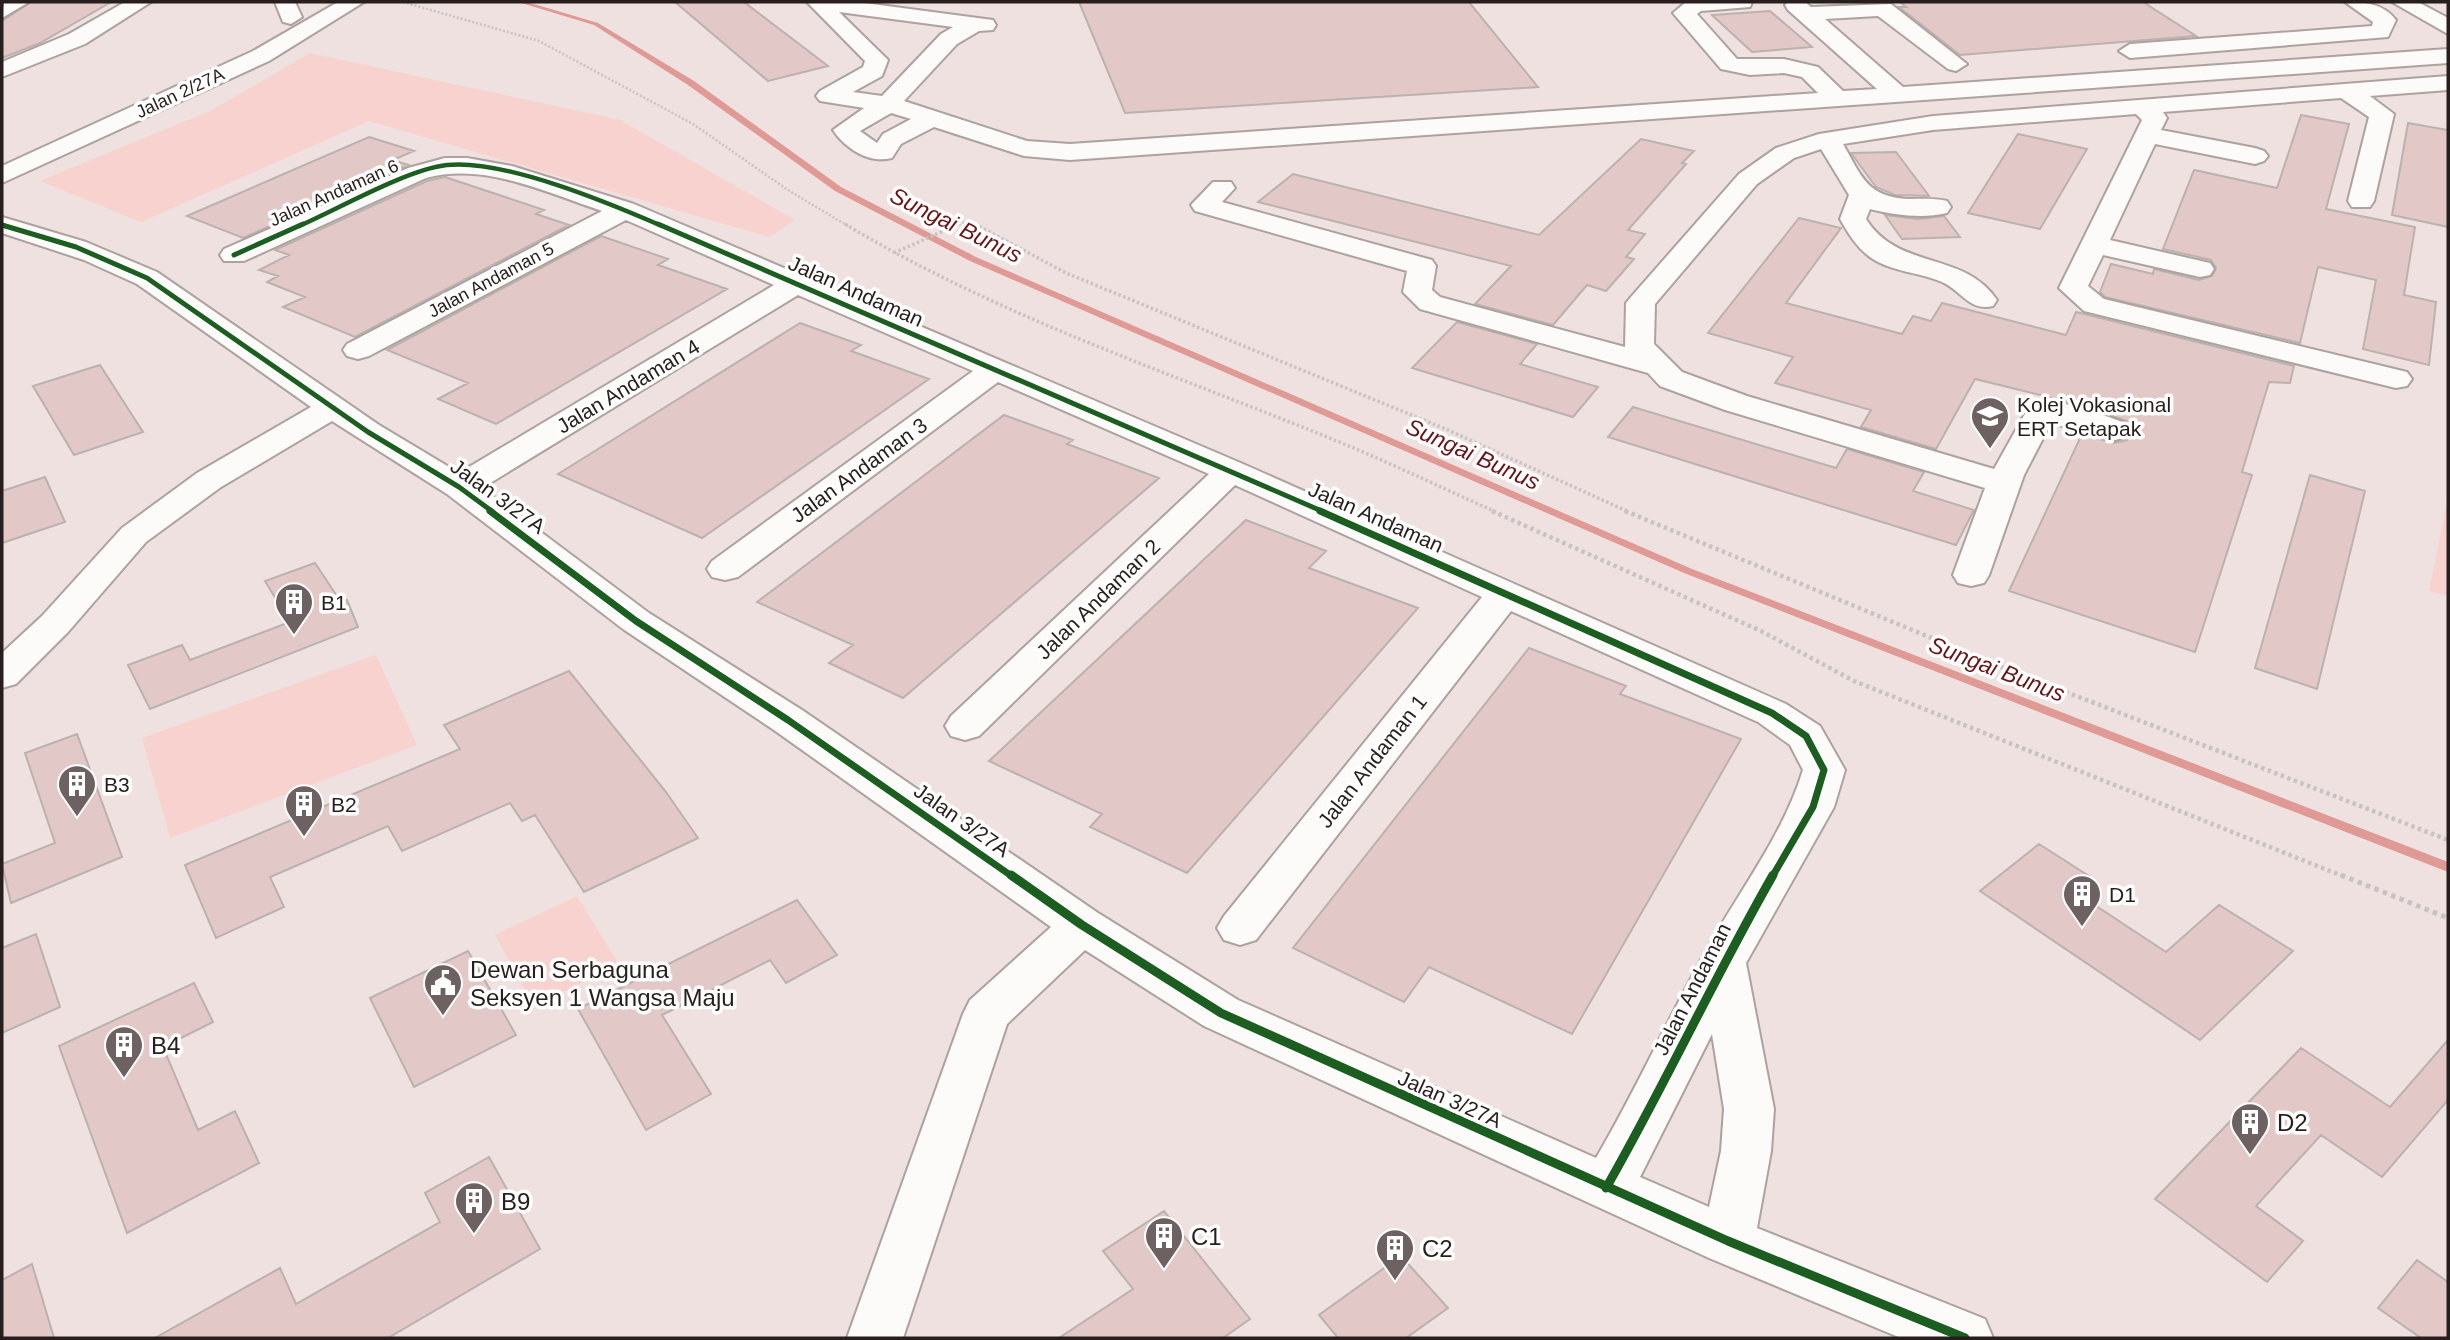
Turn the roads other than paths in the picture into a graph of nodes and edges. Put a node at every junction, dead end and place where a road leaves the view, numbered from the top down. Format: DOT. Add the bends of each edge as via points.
graph roads {
  1 [pos="18,2"];
  2 [pos="140,2"];
  3 [pos="312,2"];
  4 [pos="353,2"];
  5 [pos="817,2"];
  6 [pos="1742,2"];
  7 [pos="2355,2"];
  8 [pos="2403,2"];
  9 [pos="1799,8"];
  10 [pos="288,9"];
  11 [pos="2,12"];
  12 [pos="2448,27"];
  13 [pos="2106,53"];
  14 [pos="2448,56"];
  15 [pos="1983,62"];
  16 [pos="1956,64"];
  17 [pos="2,70"];
  18 [pos="1870,71"];
  19 [pos="2448,83"];
  20 [pos="1956,89"];
  21 [pos="2345,91"];
  22 [pos="1895,93"];
  23 [pos="1836,97"];
  24 [pos="888,104"];
  25 [pos="2140,106"];
  26 [pos="933,118"];
  27 [pos="1991,118"];
  28 [pos="2147,135"];
  29 [pos="1828,139"];
  30 [pos="2255,156"];
  31 [pos="449,165"];
  32 [pos="5,171"];
  33 [pos="1222,188"];
  34 [pos="1861,196"];
  35 [pos="2361,201"];
  36 [pos="1938,207"];
  37 [pos="625,210"];
  38 [pos="2,225"];
  39 [pos="2094,245"];
  40 [pos="234,255"];
  41 [pos="2200,269"];
  42 [pos="797,283"];
  43 [pos="1983,300"];
  44 [pos="358,350"];
  45 [pos="1658,366"];
  46 [pos="993,371"];
  47 [pos="2396,379"];
  48 [pos="333,407"];
  49 [pos="2115,430"];
  50 [pos="1231,471"];
  51 [pos="2005,483"];
  52 [pos="458,487"];
  53 [pos="725,569"];
  54 [pos="1971,575"];
  55 [pos="1504,595"];
  56 [pos="2,675"];
  57 [pos="965,726"];
  58 [pos="1082,925"];
  59 [pos="1240,928"];
  60 [pos="1723,962"];
  61 [pos="1606,1188"];
  62 [pos="1728,1241"];
  63 [pos="875,1338"];
  64 [pos="1965,1338"];
  1 -- 11 [label="street"];
  2 -- 17 [label="street" via="77,39"];
  3 -- 10 [label="street, Jalan 2/27A"];
  4 -- 32 [label="street, Jalan 2/27A" via="261,56"];
  5 -- 24 [label="street" via="877,60 874,71 828,96"];
  5 -- 24 [label="street" via="987,25 949,39"];
  6 -- 23 [label="street" via="1696,5 1684,13 1729,64 1810,72"];
  7 -- 13 [label="street" via="2385,20 2380,32"];
  8 -- 12 [label="street"];
  9 -- 16 [label="street" via="1883,9"];
  9 -- 18 [label="street"];
  10 -- 32 [label="street, Jalan 2/27A" via="203,63"];
  14 -- 20 [label="street"];
  15 -- 16 [label="street"];
  16 -- 18 [label="street"];
  18 -- 22 [label="street"];
  19 -- 21 [label="street"];
  20 -- 22 [label="street"];
  20 -- 27 [label="street"];
  21 -- 25 [label="street"];
  21 -- 35 [label="street" via="2382,114"];
  22 -- 23 [label="street"];
  23 -- 26 [label="street" via="1070,152 1024,148"];
  24 -- 26 [label="street"];
  24 -- 26 [label="street" via="845,130 861,145 883,153 892,139"];
  25 -- 27 [label="street"];
  25 -- 28 [label="street" via="2155,118"];
  27 -- 29 [label="street"];
  28 -- 30 [label="street"];
  28 -- 39 [label="street"];
  29 -- 34 [label="street"];
  29 -- 45 [label="street" via="1785,153 1748,179 1641,303 1639,346"];
  31 -- 37 [label="street, Jalan Andaman" via="477,166"];
  31 -- 40 [label="street, Jalan Andaman 6" via="417,173"];
  33 -- 45 [label="street" via="1204,205 1422,266 1417,292 1430,303"];
  34 -- 36 [label="street" via="1884,206"];
  34 -- 43 [label="street" via="1853,219 1865,239 1885,254 1970,284"];
  37 -- 42 [label="street, Jalan Andaman"];
  37 -- 44 [label="street, Jalan Andaman 5"];
  38 -- 48 [label="street, Jalan 3/27A" via="70,243 147,278"];
  39 -- 41 [label="street"];
  39 -- 47 [label="street" via="2073,288 2094,305"];
  42 -- 46 [label="street, Jalan Andaman"];
  42 -- 52 [label="street, Jalan Andaman 4"];
  45 -- 51 [label="street" via="1671,379 1736,403"];
  46 -- 50 [label="street, Jalan Andaman"];
  46 -- 53 [label="street, Jalan Andaman 3"];
  48 -- 52 [label="street, Jalan 3/27A"];
  48 -- 56 [label="street" via="209,480 134,535 55,624"];
  49 -- 51 [label="street" via="2054,412 2038,417"];
  50 -- 55 [label="street, Jalan Andaman"];
  50 -- 57 [label="street, Jalan Andaman 2"];
  51 -- 54 [label="street"];
  52 -- 58 [label="street, Jalan 3/27A" via="636,621 788,720"];
  55 -- 59 [label="street, Jalan Andaman 1"];
  55 -- 60 [label="street, Jalan Andaman" via="1772,713 1806,736 1824,770 1813,807"];
  58 -- 61 [label="street, Jalan 3/27A" via="1221,1013"];
  58 -- 63 [label="street" via="987,1014"];
  60 -- 61 [label="street, Jalan Andaman" via="1648,1115"];
  60 -- 62 [label="street, Jalan Andaman" via="1749,1109 1746,1151"];
  61 -- 62 [label="street, Jalan 3/27A"];
  62 -- 64 [label="street, Jalan 3/27A"];
}
